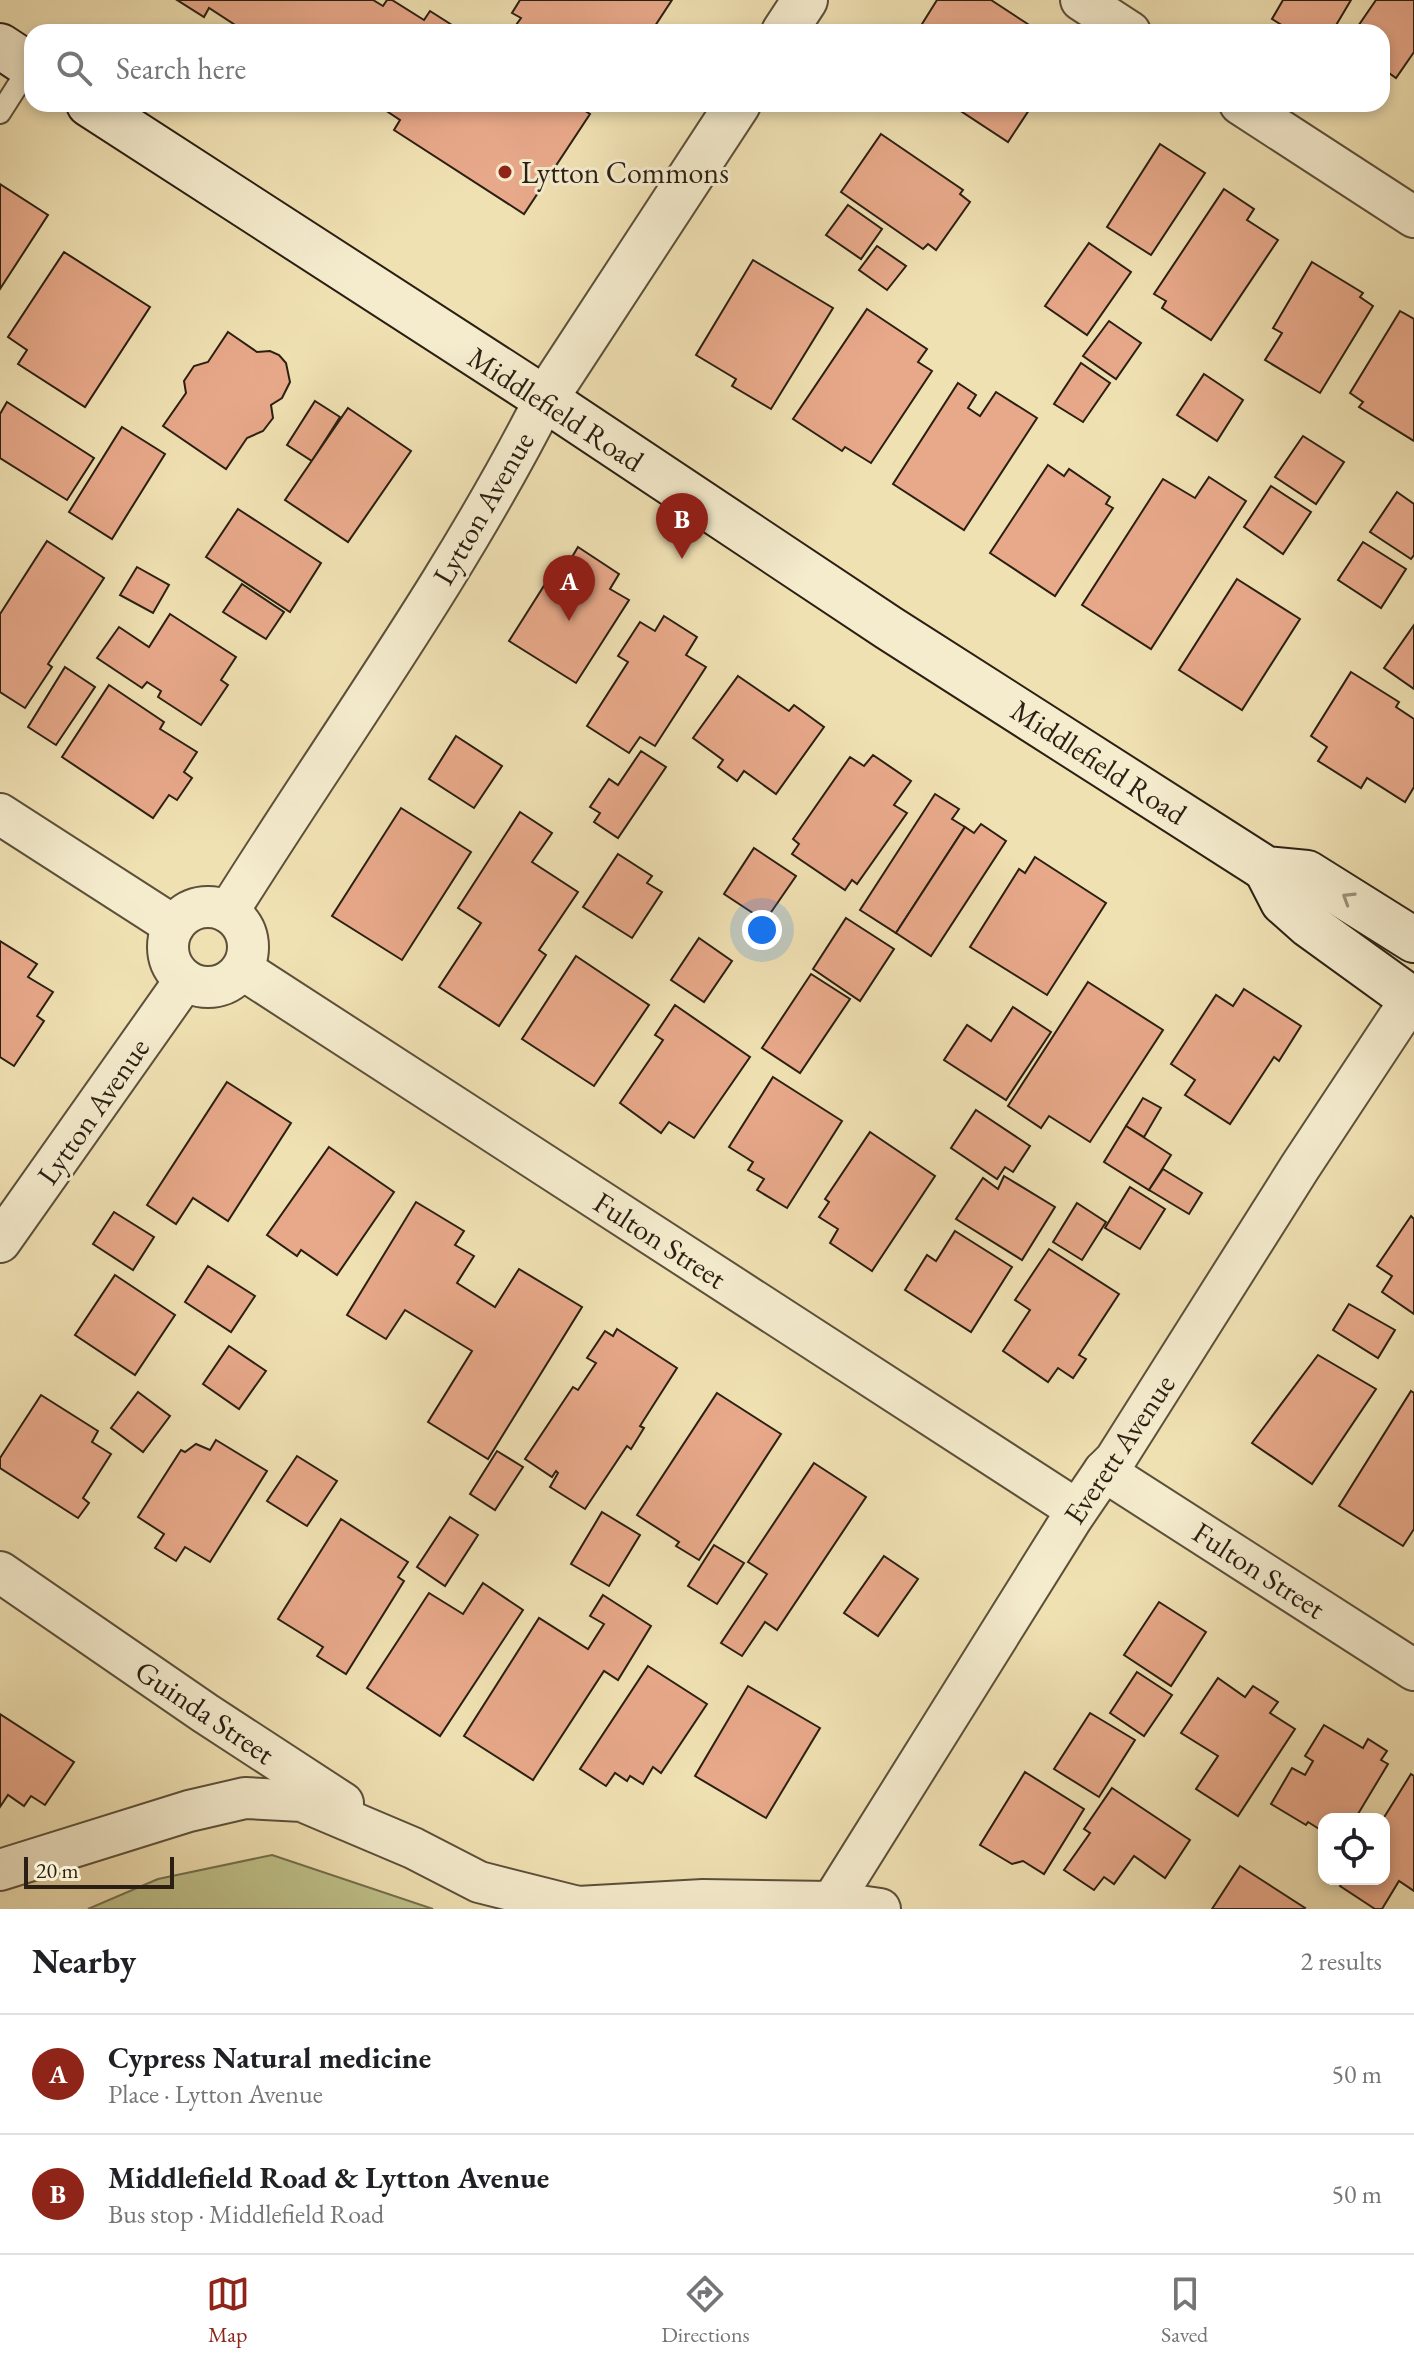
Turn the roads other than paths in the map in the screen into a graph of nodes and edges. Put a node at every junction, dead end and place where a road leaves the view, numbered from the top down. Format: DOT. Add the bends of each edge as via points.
graph roads {
  1 [pos="805,0"];
  2 [pos="1081,0"];
  3 [pos="789,24"];
  4 [pos="1118,24"];
  5 [pos="21,59"];
  6 [pos="101,112"];
  7 [pos="733,112"];
  8 [pos="1252,112"];
  9 [pos="0,113"];
  10 [pos="1414,217"];
  11 [pos="545,399"];
  12 [pos="0,814"];
  13 [pos="1266,869"];
  14 [pos="228,912"];
  15 [pos="174,926"];
  16 [pos="1414,940"];
  17 [pos="242,969"];
  18 [pos="185,980"];
  19 [pos="1413,990"];
  20 [pos="0,1242"];
  21 [pos="1104,1471"];
  22 [pos="1077,1510"];
  23 [pos="0,1572"];
  24 [pos="1414,1670"];
  25 [pos="413,1848"];
  26 [pos="0,1870"];
  27 [pos="832,1902"];
  28 [pos="880,1909"];
  1 -- 3 [label="main road"];
  2 -- 4 [label="street"];
  5 -- 9 [label="lane"];
  6 -- 11 [label="main road, Middlefield Road"];
  7 -- 11 [label="main road, Lytton Avenue"];
  8 -- 10 [label="street"];
  11 -- 13 [label="main road, Middlefield Road"];
  11 -- 14 [label="street, Lytton Avenue" via="395,658"];
  12 -- 15 [label="street"];
  16 -- 13 [label="main road, Middlefield Road, one-way" via="1307,873"];
  13 -- 19 [label="main road, Middlefield Road" via="1283,902 1309,925 1343,929 1399,960"];
  14 -- 15 [label="street" via="203,907"];
  14 -- 17 [label="street" via="249,944"];
  15 -- 18 [label="street" via="170,961"];
  17 -- 18 [label="street" via="222,985 196,986"];
  17 -- 22 [label="street, Fulton Street"];
  18 -- 20 [label="street, Lytton Avenue"];
  19 -- 21 [label="street, Everett Avenue"];
  21 -- 22 [label="street, Everett Avenue"];
  21 -- 24 [label="street, Fulton Street"];
  22 -- 27 [label="street, Everett Avenue"];
  23 -- 25 [label="street, Guinda Street"];
  25 -- 26 [label="street" via="302,1801 245,1798"];
  25 -- 27 [label="street" via="479,1882 578,1907 703,1900"];
  27 -- 28 [label="street"];
}
